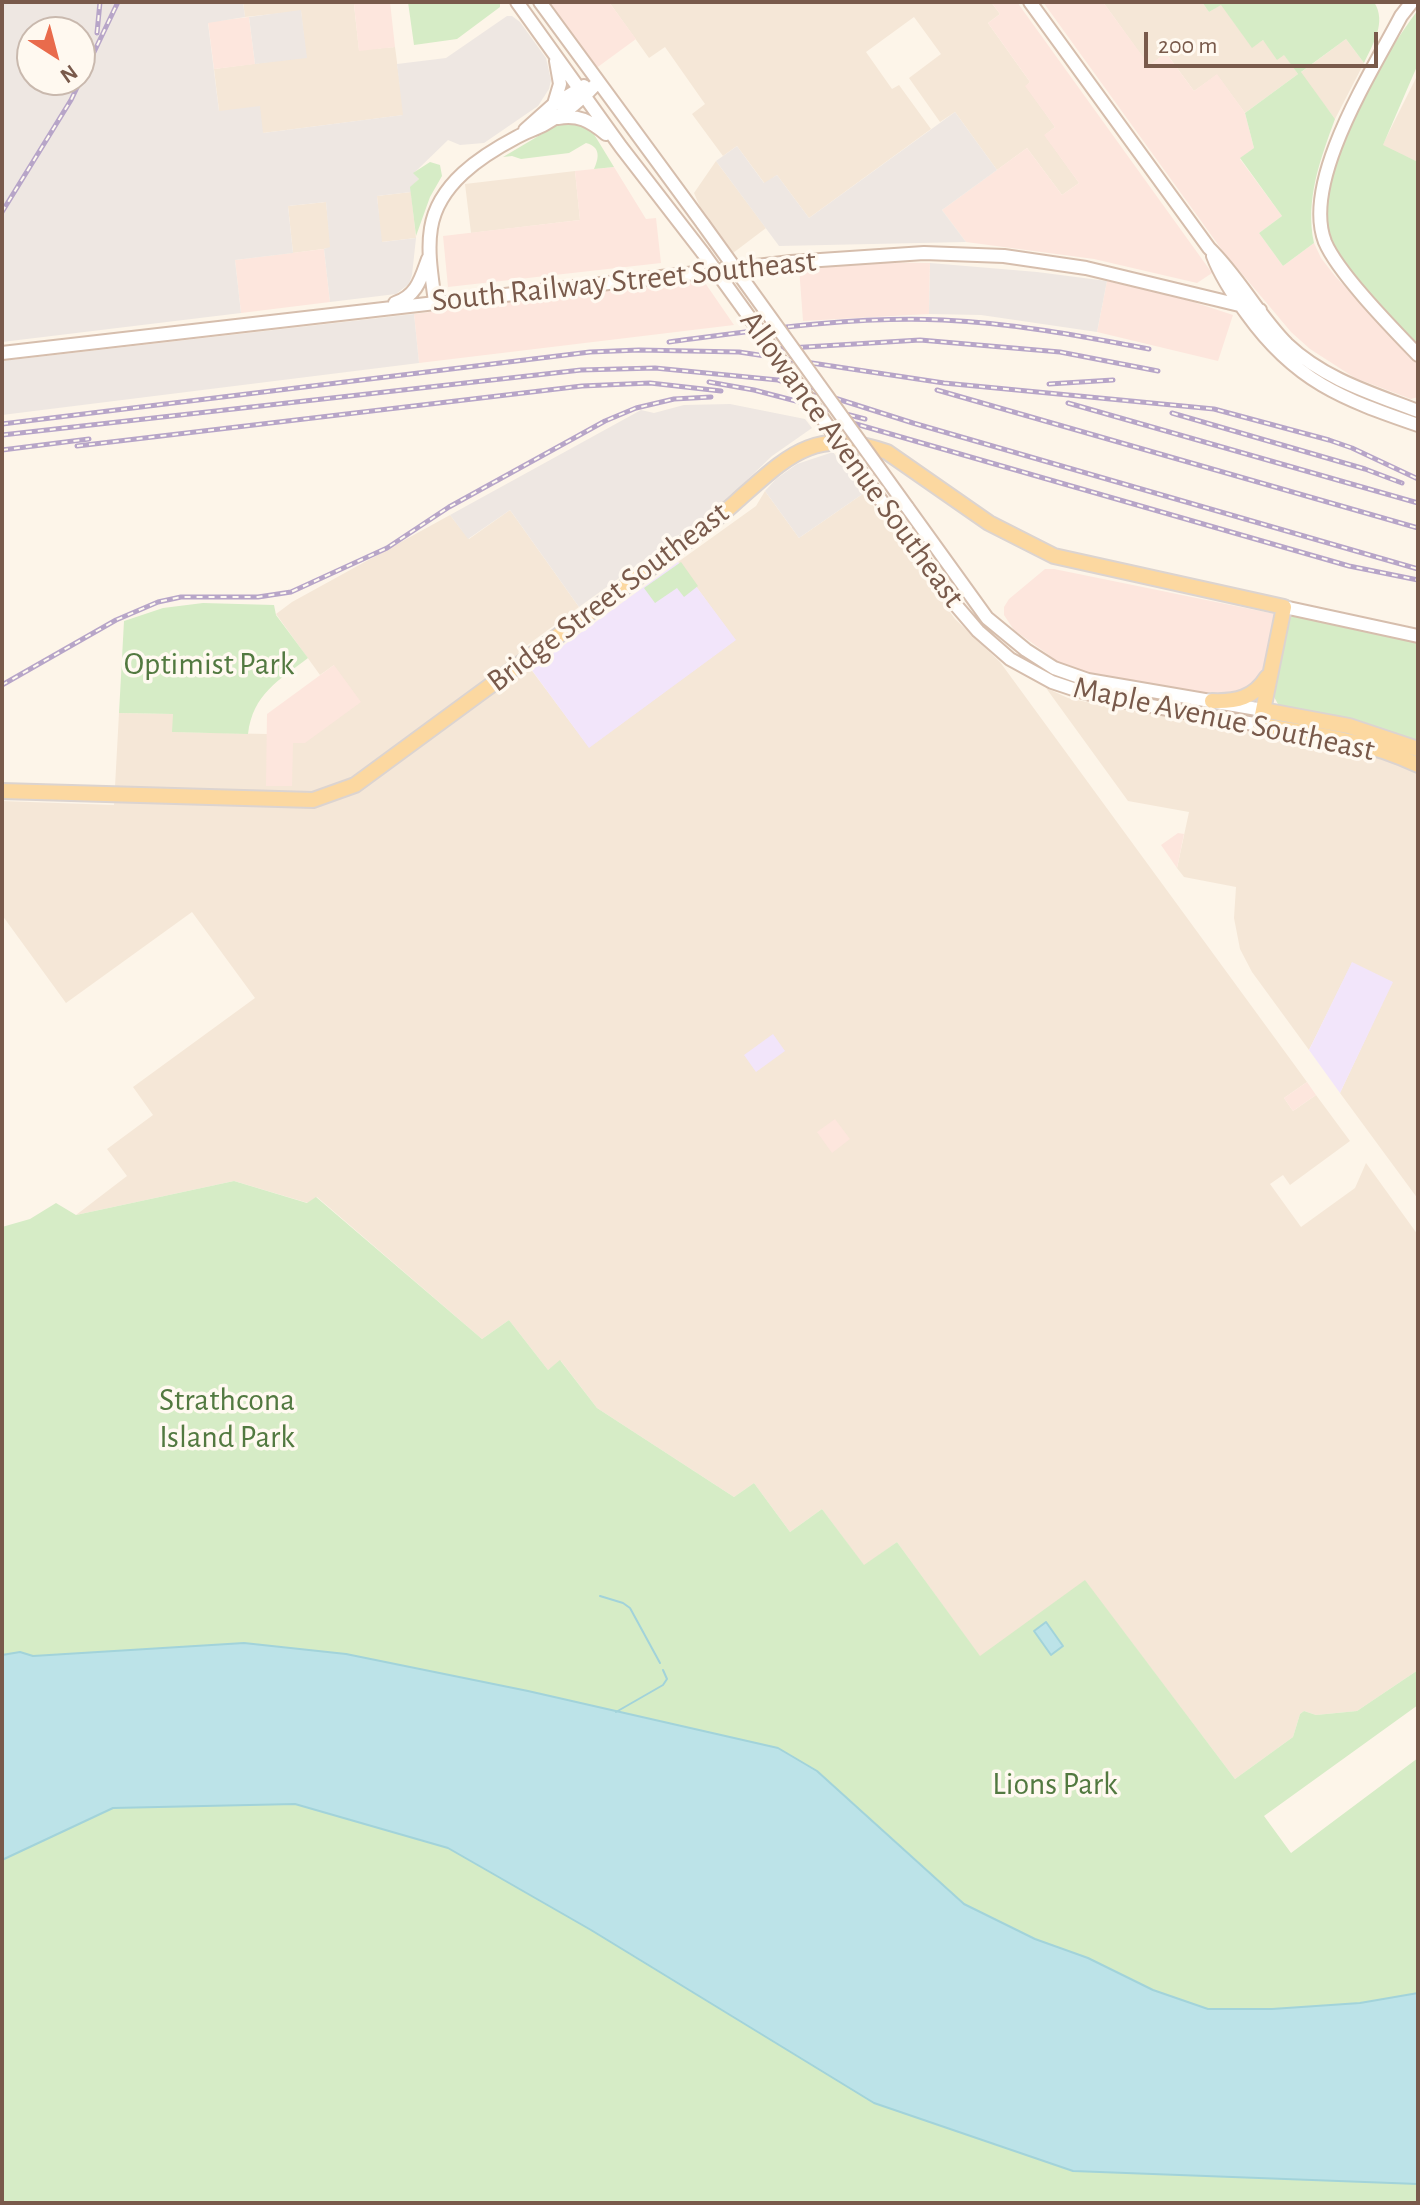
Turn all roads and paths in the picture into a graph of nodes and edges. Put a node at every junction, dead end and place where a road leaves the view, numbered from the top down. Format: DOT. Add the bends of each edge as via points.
graph roads {
  1 [pos="517,2"];
  2 [pos="540,2"];
  3 [pos="1030,2"];
  4 [pos="1412,2"];
  5 [pos="552,50"];
  6 [pos="598,82"];
  7 [pos="582,92"];
  8 [pos="554,112"];
  9 [pos="621,147"];
  10 [pos="1209,248"];
  11 [pos="430,256"];
  12 [pos="1219,273"];
  13 [pos="1194,293"];
  14 [pos="435,302"];
  15 [pos="1242,307"];
  16 [pos="1260,310"];
  17 [pos="360,311"];
  18 [pos="2,353"];
  19 [pos="1418,355"];
  20 [pos="1418,411"];
  21 [pos="1418,425"];
  22 [pos="1284,607"];
  23 [pos="1418,636"];
  24 [pos="1011,638"];
  25 [pos="992,644"];
  26 [pos="1271,670"];
  27 [pos="1212,701"];
  28 [pos="1263,710"];
  29 [pos="1260,725"];
  30 [pos="1418,749"];
  31 [pos="1418,765"];
  32 [pos="2,791"];
  1 -- 5 [label="main road, Allowance Avenue Southeast"];
  2 -- 6 [label="main road, Allowance Avenue Southeast"];
  3 -- 10 [label="main road"];
  4 -- 19 [label="main road" via="1340,134 1320,219 1339,265"];
  5 -- 7 [label="main road, Allowance Avenue Southeast"];
  5 -- 8 [label="main road" via="561,79"];
  6 -- 7 [label="main road"];
  6 -- 24 [label="main road, Allowance Avenue Southeast, bridge" via="981,611"];
  7 -- 8 [label="main road"];
  7 -- 9 [label="main road, Allowance Avenue Southeast"];
  8 -- 9 [label="main road" via="587,120"];
  8 -- 11 [label="main road" via="459,176 431,225"];
  9 -- 25 [label="main road, Allowance Avenue Southeast, bridge" via="954,603"];
  10 -- 12 [label="main road"];
  10 -- 16 [label="main road"];
  11 -- 14 [label="main road"];
  11 -- 17 [label="main road" via="411,295"];
  12 -- 13 [label="main road" via="1212,290"];
  12 -- 15 [label="main road"];
  13 -- 14 [label="main road, South Railway Street Southeast" via="1086,268 1004,256 924,253 791,262"];
  13 -- 15 [label="main road, South Railway Street Southeast"];
  14 -- 17 [label="main road, South Railway Street Southeast"];
  15 -- 16 [label="main road, South Railway Street Southeast"];
  15 -- 21 [label="main road" via="1276,351 1313,381"];
  16 -- 20 [label="main road" via="1288,344 1321,370"];
  17 -- 18 [label="main road, South Railway Street Southeast"];
  22 -- 23 [label="main road"];
  22 -- 26 [label="main road"];
  22 -- 32 [label="main road, Bridge Street Southeast" via="1054,556 989,523 905,463 873,447 820,444 785,459 691,538 355,785 313,800"];
  24 -- 27 [label="main road, Maple Avenue Southeast" via="1054,668 1077,676"];
  25 -- 29 [label="main road, Maple Avenue Southeast" via="1064,687"];
  26 -- 27 [label="main road" via="1251,695"];
  26 -- 28 [label="main road"];
  27 -- 28 [label="main road, Maple Avenue Southeast"];
  28 -- 29 [label="main road"];
  28 -- 30 [label="main road, Maple Avenue Southeast" via="1349,726"];
  29 -- 31 [label="main road, Maple Avenue Southeast" via="1345,739"];
}
